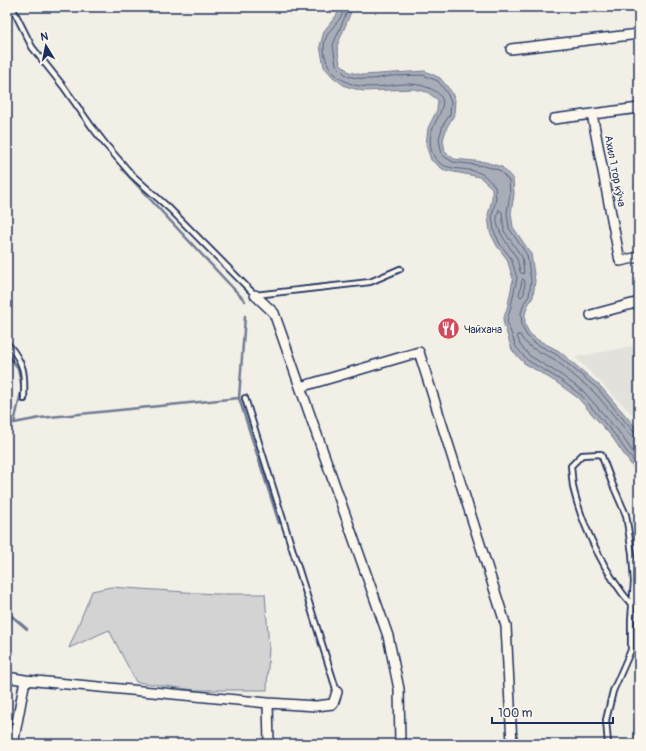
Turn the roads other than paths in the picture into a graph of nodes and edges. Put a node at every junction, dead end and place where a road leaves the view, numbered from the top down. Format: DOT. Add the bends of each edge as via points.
graph roads {
  1 [pos="12,7"];
  2 [pos="639,34"];
  3 [pos="511,48"];
  4 [pos="639,108"];
  5 [pos="592,114"];
  6 [pos="554,119"];
  7 [pos="639,257"];
  8 [pos="400,269"];
  9 [pos="255,294"];
  10 [pos="639,302"];
  11 [pos="591,314"];
  12 [pos="7,344"];
  13 [pos="300,387"];
  14 [pos="245,398"];
  15 [pos="24,399"];
  16 [pos="632,605"];
  17 [pos="7,677"];
  18 [pos="24,680"];
  19 [pos="337,692"];
  20 [pos="268,703"];
  21 [pos="13,744"];
  22 [pos="269,744"];
  23 [pos="400,744"];
  24 [pos="512,744"];
  25 [pos="608,744"];
  1 -- 9 [label="lane" via="32,47 106,145 132,175"];
  2 -- 3 [label="street"];
  4 -- 5 [label="street"];
  5 -- 6 [label="street"];
  5 -- 7 [label="street, Ахил 1 тор кўча" via="620,261"];
  8 -- 9 [label="lane" via="370,282"];
  9 -- 13 [label="street" via="274,313"];
  10 -- 11 [label="street"];
  12 -- 15 [label="lane" via="19,357 25,377"];
  13 -- 23 [label="street" via="388,636 399,689"];
  13 -- 24 [label="street" via="419,352 506,626"];
  14 -- 19 [label="lane"];
  16 -- 16 [label="lane" via="634,582 626,515 602,454 582,455 572,466 574,490 587,531 621,593"];
  16 -- 25 [label="lane" via="631,650 613,691 606,720"];
  17 -- 18 [label="street"];
  18 -- 20 [label="street"];
  18 -- 21 [label="street"];
  19 -- 20 [label="street" via="333,704 316,706"];
  20 -- 22 [label="street"];
}
